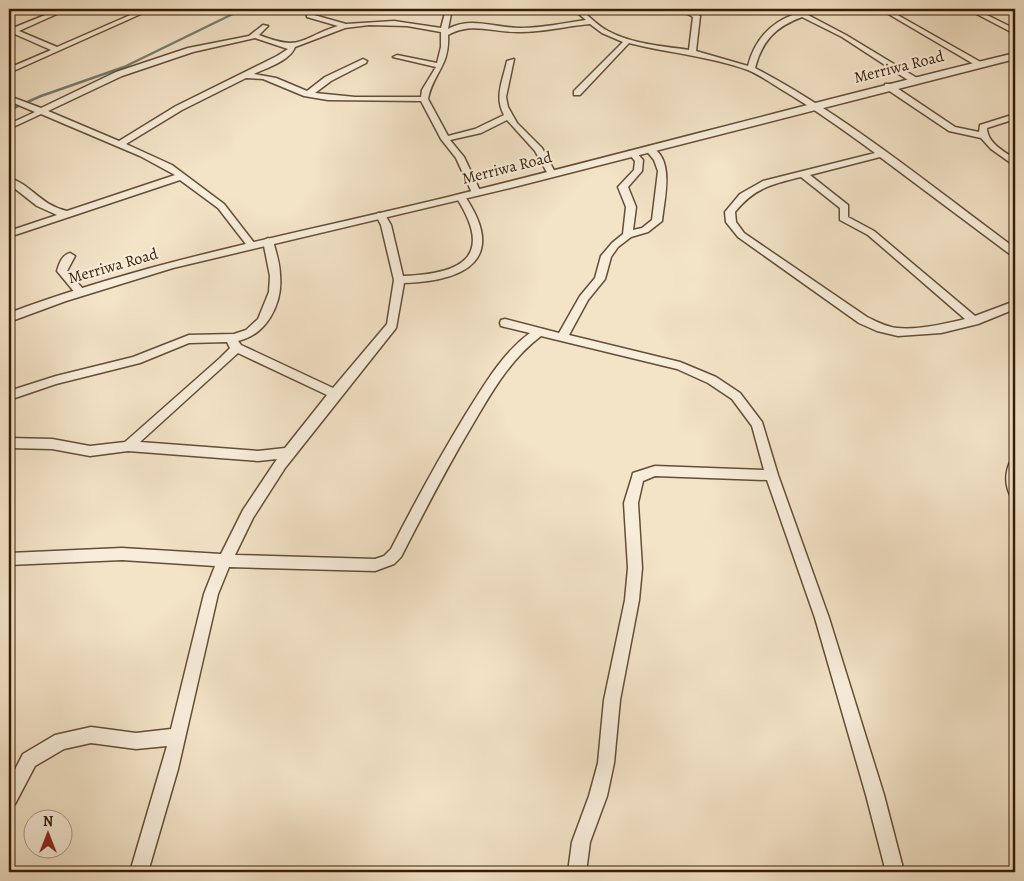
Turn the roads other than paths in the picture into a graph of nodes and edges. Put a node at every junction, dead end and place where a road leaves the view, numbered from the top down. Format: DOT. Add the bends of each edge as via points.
graph roads {
  1 [pos="65,9"];
  2 [pos="149,9"];
  3 [pos="318,9"];
  4 [pos="449,9"];
  5 [pos="576,9"];
  6 [pos="664,9"];
  7 [pos="826,9"];
  8 [pos="884,9"];
  9 [pos="970,9"];
  10 [pos="801,14"];
  11 [pos="590,22"];
  12 [pos="265,26"];
  13 [pos="345,26"];
  14 [pos="11,30"];
  15 [pos="1015,32"];
  16 [pos="444,33"];
  17 [pos="256,36"];
  18 [pos="627,41"];
  19 [pos="292,46"];
  20 [pos="58,50"];
  21 [pos="692,52"];
  22 [pos="1015,56"];
  23 [pos="397,58"];
  24 [pos="363,61"];
  25 [pos="511,61"];
  26 [pos="980,64"];
  27 [pos="440,66"];
  28 [pos="751,69"];
  29 [pos="9,72"];
  30 [pos="244,77"];
  31 [pos="914,80"];
  32 [pos="888,86"];
  33 [pos="578,93"];
  34 [pos="309,94"];
  35 [pos="9,98"];
  36 [pos="424,98"];
  37 [pos="814,105"];
  38 [pos="39,111"];
  39 [pos="508,116"];
  40 [pos="1015,116"];
  41 [pos="9,127"];
  42 [pos="983,136"];
  43 [pos="445,139"];
  44 [pos="120,144"];
  45 [pos="649,149"];
  46 [pos="632,153"];
  47 [pos="882,154"];
  48 [pos="1015,163"];
  49 [pos="552,174"];
  50 [pos="802,174"];
  51 [pos="182,176"];
  52 [pos="9,181"];
  53 [pos="476,193"];
  54 [pos="460,197"];
  55 [pos="67,214"];
  56 [pos="381,215"];
  57 [pos="9,234"];
  58 [pos="628,235"];
  59 [pos="268,241"];
  60 [pos="252,246"];
  61 [pos="1015,253"];
  62 [pos="70,256"];
  63 [pos="399,280"];
  64 [pos="80,292"];
  65 [pos="1015,305"];
  66 [pos="9,318"];
  67 [pos="974,321"];
  68 [pos="505,323"];
  69 [pos="540,331"];
  70 [pos="563,336"];
  71 [pos="233,344"];
  72 [pos="335,394"];
  73 [pos="9,396"];
  74 [pos="9,443"];
  75 [pos="128,446"];
  76 [pos="287,454"];
  77 [pos="1015,466"];
  78 [pos="772,475"];
  79 [pos="1015,490"];
  80 [pos="9,560"];
  81 [pos="226,561"];
  82 [pos="178,736"];
  83 [pos="9,798"];
  84 [pos="139,872"];
  85 [pos="577,872"];
  86 [pos="895,872"];
  1 -- 14 [label="street"];
  2 -- 20 [label="street"];
  3 -- 13 [label="street" via="309,16"];
  4 -- 16 [label="street"];
  5 -- 11 [label="street"];
  6 -- 21 [label="street" via="697,16"];
  7 -- 10 [label="street"];
  8 -- 26 [label="street"];
  9 -- 15 [label="street"];
  10 -- 28 [label="street" via="780,22 765,37 756,51"];
  10 -- 31 [label="street" via="844,36"];
  11 -- 16 [label="street" via="518,30 496,26 459,26"];
  11 -- 18 [label="street"];
  12 -- 17 [label="street"];
  13 -- 16 [label="street" via="393,23"];
  13 -- 19 [label="street"];
  14 -- 20 [label="street"];
  16 -- 27 [label="street" via="445,47"];
  17 -- 19 [label="street"];
  17 -- 38 [label="street" via="191,50 84,85 74,95"];
  18 -- 21 [label="street"];
  18 -- 33 [label="street"];
  19 -- 30 [label="street" via="286,54"];
  20 -- 29 [label="street"];
  21 -- 28 [label="street"];
  22 -- 26 [label="street, Merriwa Road"];
  23 -- 27 [label="street"];
  24 -- 34 [label="street" via="328,79"];
  25 -- 39 [label="street" via="502,96"];
  26 -- 31 [label="street, Merriwa Road"];
  27 -- 36 [label="street"];
  28 -- 37 [label="street"];
  30 -- 34 [label="street" via="262,76"];
  30 -- 44 [label="street" via="179,108"];
  31 -- 32 [label="street, Merriwa Road"];
  32 -- 37 [label="street, Merriwa Road"];
  32 -- 42 [label="street" via="952,129"];
  34 -- 36 [label="street"];
  35 -- 38 [label="street"];
  36 -- 43 [label="street"];
  37 -- 45 [label="street, Merriwa Road"];
  37 -- 47 [label="street"];
  38 -- 41 [label="street"];
  38 -- 44 [label="street"];
  39 -- 43 [label="street" via="485,128"];
  39 -- 49 [label="street" via="539,150"];
  40 -- 42 [label="street" via="983,127"];
  42 -- 48 [label="street"];
  43 -- 53 [label="street" via="460,157"];
  44 -- 51 [label="street" via="153,158"];
  45 -- 46 [label="street, Merriwa Road"];
  45 -- 58 [label="street" via="662,171 657,221 645,230"];
  46 -- 49 [label="street, Merriwa Road"];
  46 -- 58 [label="street" via="639,160 638,171 623,187 631,207"];
  47 -- 50 [label="street"];
  47 -- 61 [label="street"];
  49 -- 53 [label="street, Merriwa Road"];
  50 -- 67 [label="street" via="845,207 843,218 871,233"];
  50 -- 67 [label="street" via="766,183 743,196 730,212 735,230 863,320 881,328 898,332"];
  51 -- 55 [label="street"];
  51 -- 60 [label="street" via="221,206"];
  52 -- 55 [label="street" via="43,208"];
  53 -- 54 [label="street, Merriwa Road"];
  54 -- 56 [label="street, Merriwa Road"];
  54 -- 63 [label="street" via="472,213 480,234 476,251 458,269 444,275"];
  55 -- 57 [label="street"];
  56 -- 59 [label="street, Merriwa Road"];
  56 -- 63 [label="street"];
  58 -- 70 [label="street" via="606,256 600,279 584,298"];
  59 -- 60 [label="street, Merriwa Road"];
  59 -- 71 [label="street" via="277,280 270,306 262,322"];
  60 -- 64 [label="street, Merriwa Road" via="122,278"];
  62 -- 64 [label="street" via="62,271"];
  63 -- 72 [label="street" via="392,325"];
  64 -- 66 [label="street, Merriwa Road"];
  65 -- 67 [label="street"];
  68 -- 69 [label="street"];
  69 -- 70 [label="street"];
  69 -- 81 [label="street" via="528,338 484,395 442,465 396,553 389,560 375,565"];
  70 -- 78 [label="street" via="680,366 712,380 736,396 756,420"];
  71 -- 72 [label="street"];
  71 -- 73 [label="street" via="208,338 188,340 93,372 45,381"];
  71 -- 75 [label="street" via="217,368"];
  72 -- 76 [label="street"];
  74 -- 75 [label="street" via="52,444 90,451"];
  75 -- 76 [label="street" via="249,455"];
  76 -- 81 [label="street" via="248,514"];
  77 -- 79 [label="street" via="1012,480"];
  78 -- 85 [label="street" via="655,471 638,477 631,503 635,568 632,600 612,700 606,763 581,842"];
  78 -- 86 [label="street" via="822,618"];
  80 -- 81 [label="street" via="122,554"];
  81 -- 82 [label="street" via="211,594"];
  82 -- 83 [label="street" via="136,742 91,734 61,742 28,760"];
  82 -- 84 [label="street"];
}
